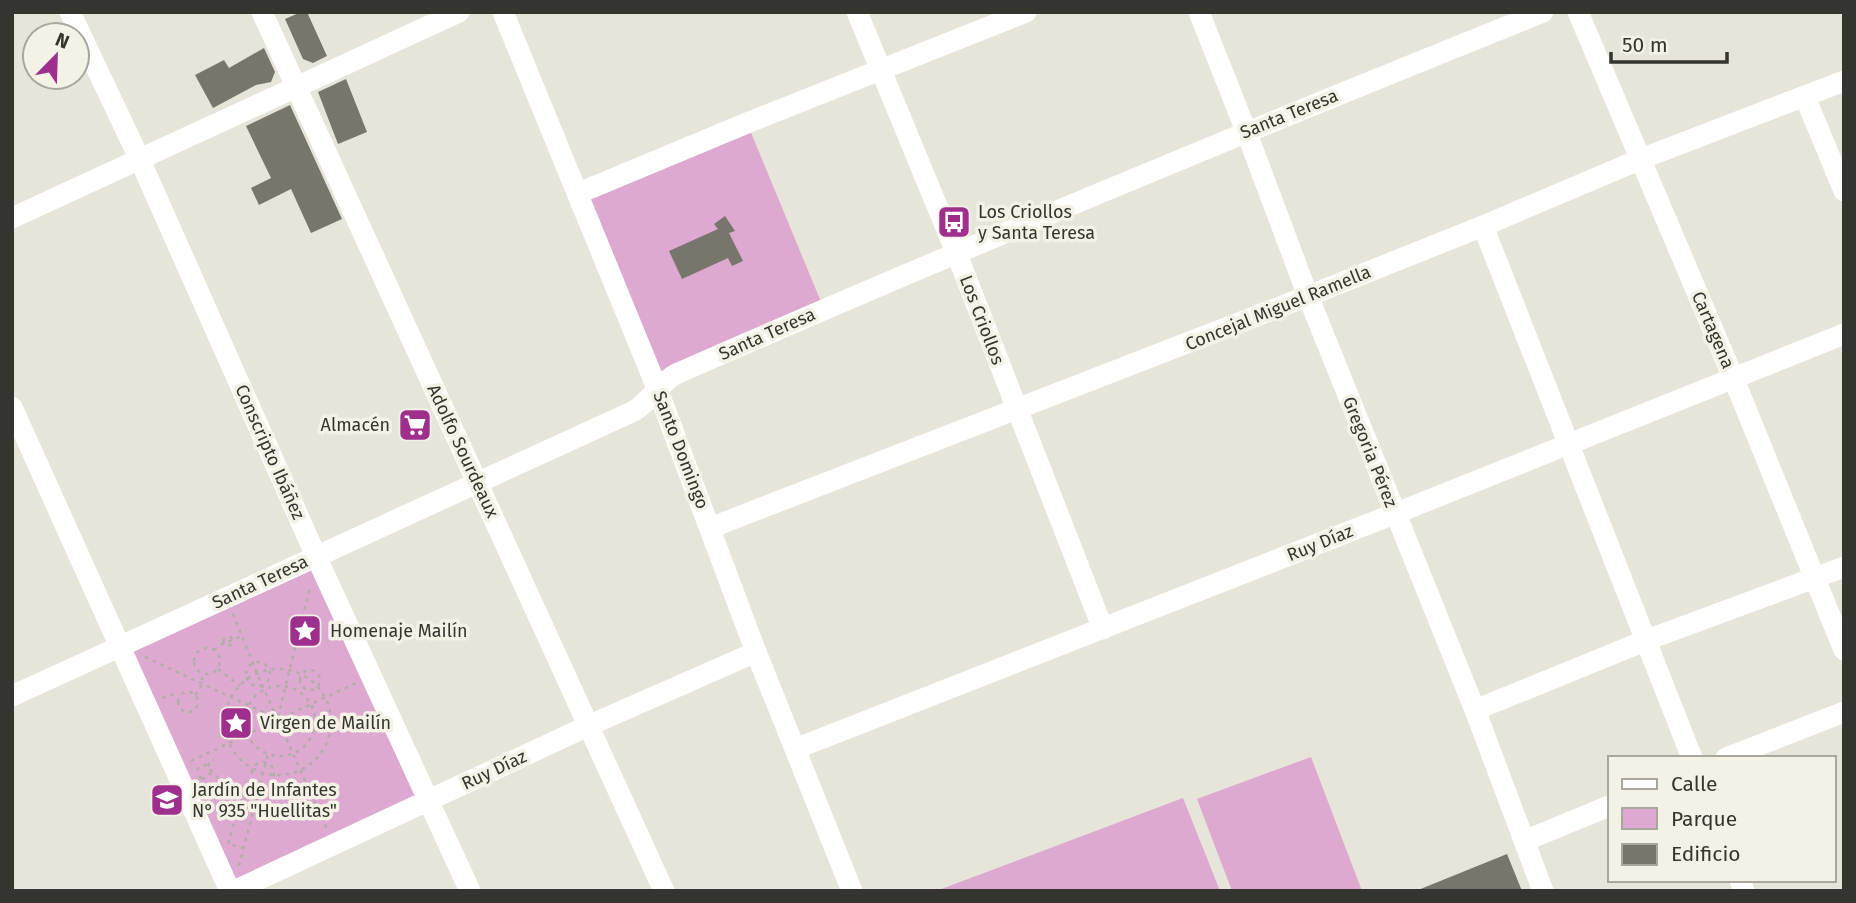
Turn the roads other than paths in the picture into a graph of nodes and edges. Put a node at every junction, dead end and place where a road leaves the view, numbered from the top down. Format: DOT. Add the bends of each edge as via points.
graph roads {
  1 [pos="70,12"];
  2 [pos="262,12"];
  3 [pos="460,12"];
  4 [pos="503,12"];
  5 [pos="857,12"];
  6 [pos="1026,12"];
  7 [pos="1199,12"];
  8 [pos="1543,12"];
  9 [pos="1578,12"];
  10 [pos="881,71"];
  11 [pos="1844,81"];
  12 [pos="297,88"];
  13 [pos="1805,97"];
  14 [pos="1246,131"];
  15 [pos="1641,159"];
  16 [pos="140,160"];
  17 [pos="1844,191"];
  18 [pos="579,193"];
  19 [pos="12,218"];
  20 [pos="1483,226"];
  21 [pos="956,252"];
  22 [pos="1308,296"];
  23 [pos="1844,334"];
  24 [pos="1733,377"];
  25 [pos="657,388"];
  26 [pos="12,407"];
  27 [pos="1018,410"];
  28 [pos="1569,444"];
  29 [pos="477,483"];
  30 [pos="1394,514"];
  31 [pos="710,528"];
  32 [pos="316,556"];
  33 [pos="1844,567"];
  34 [pos="1815,578"];
  35 [pos="1103,629"];
  36 [pos="1647,639"];
  37 [pos="121,646"];
  38 [pos="1844,650"];
  39 [pos="756,652"];
  40 [pos="12,696"];
  41 [pos="1475,710"];
  42 [pos="1844,712"];
  43 [pos="590,725"];
  44 [pos="795,749"];
  45 [pos="1691,756"];
  46 [pos="1731,756"];
  47 [pos="429,800"];
  48 [pos="1608,806"];
  49 [pos="1524,842"];
  50 [pos="234,884"];
  51 [pos="470,891"];
  52 [pos="664,891"];
  53 [pos="852,891"];
  54 [pos="1543,891"];
  1 -- 16 [label="street, Conscripto Ibáñez"];
  2 -- 12 [label="street, Adolfo Sourdeaux"];
  3 -- 12 [label="street"];
  4 -- 18 [label="street, Santo Domingo"];
  5 -- 10 [label="street, Los Criollos"];
  6 -- 10 [label="street"];
  7 -- 14 [label="street, Gregoria Pérez"];
  8 -- 14 [label="street, Santa Teresa"];
  9 -- 15 [label="street, Cartagena"];
  10 -- 18 [label="street"];
  10 -- 21 [label="street, Los Criollos"];
  11 -- 13 [label="street, Concejal Miguel Ramella"];
  12 -- 16 [label="street"];
  12 -- 29 [label="street, Adolfo Sourdeaux"];
  13 -- 15 [label="street, Concejal Miguel Ramella"];
  13 -- 17 [label="street"];
  14 -- 21 [label="street, Santa Teresa"];
  14 -- 22 [label="street, Gregoria Pérez"];
  15 -- 20 [label="street, Concejal Miguel Ramella"];
  15 -- 24 [label="street, Cartagena"];
  16 -- 19 [label="street"];
  16 -- 32 [label="street, Conscripto Ibáñez"];
  18 -- 25 [label="street, Santo Domingo"];
  20 -- 22 [label="street, Concejal Miguel Ramella"];
  20 -- 28 [label="street"];
  21 -- 25 [label="street, Santa Teresa" via="676,374"];
  21 -- 27 [label="street, Los Criollos"];
  22 -- 27 [label="street, Concejal Miguel Ramella"];
  22 -- 30 [label="street, Gregoria Pérez"];
  23 -- 24 [label="street, Ruy Díaz"];
  24 -- 28 [label="street, Ruy Díaz"];
  24 -- 34 [label="street, Cartagena"];
  25 -- 29 [label="street, Santa Teresa" via="634,411"];
  25 -- 31 [label="street, Santo Domingo"];
  26 -- 37 [label="street"];
  27 -- 31 [label="street, Concejal Miguel Ramella"];
  27 -- 35 [label="street, Los Criollos"];
  28 -- 30 [label="street, Ruy Díaz"];
  28 -- 36 [label="street"];
  29 -- 32 [label="street, Santa Teresa"];
  29 -- 43 [label="street, Adolfo Sourdeaux"];
  30 -- 35 [label="street, Ruy Díaz"];
  30 -- 41 [label="street, Gregoria Pérez"];
  31 -- 39 [label="street, Santo Domingo"];
  32 -- 37 [label="street, Santa Teresa"];
  32 -- 47 [label="street, Conscripto Ibáñez"];
  33 -- 34 [label="street"];
  34 -- 36 [label="street"];
  34 -- 38 [label="street, Cartagena"];
  35 -- 44 [label="street, Ruy Díaz"];
  36 -- 41 [label="street"];
  36 -- 45 [label="street"];
  37 -- 40 [label="street, Santa Teresa"];
  37 -- 50 [label="street" via="175,768"];
  39 -- 43 [label="street, Ruy Díaz"];
  39 -- 44 [label="street, Santo Domingo"];
  41 -- 49 [label="street, Gregoria Pérez"];
  42 -- 46 [label="street"];
  43 -- 47 [label="street, Ruy Díaz"];
  43 -- 52 [label="street, Adolfo Sourdeaux"];
  44 -- 53 [label="street, Santo Domingo"];
  47 -- 50 [label="street, Ruy Díaz"];
  47 -- 51 [label="street, Conscripto Ibáñez"];
  48 -- 49 [label="street"];
  49 -- 54 [label="street, Gregoria Pérez"];
}
